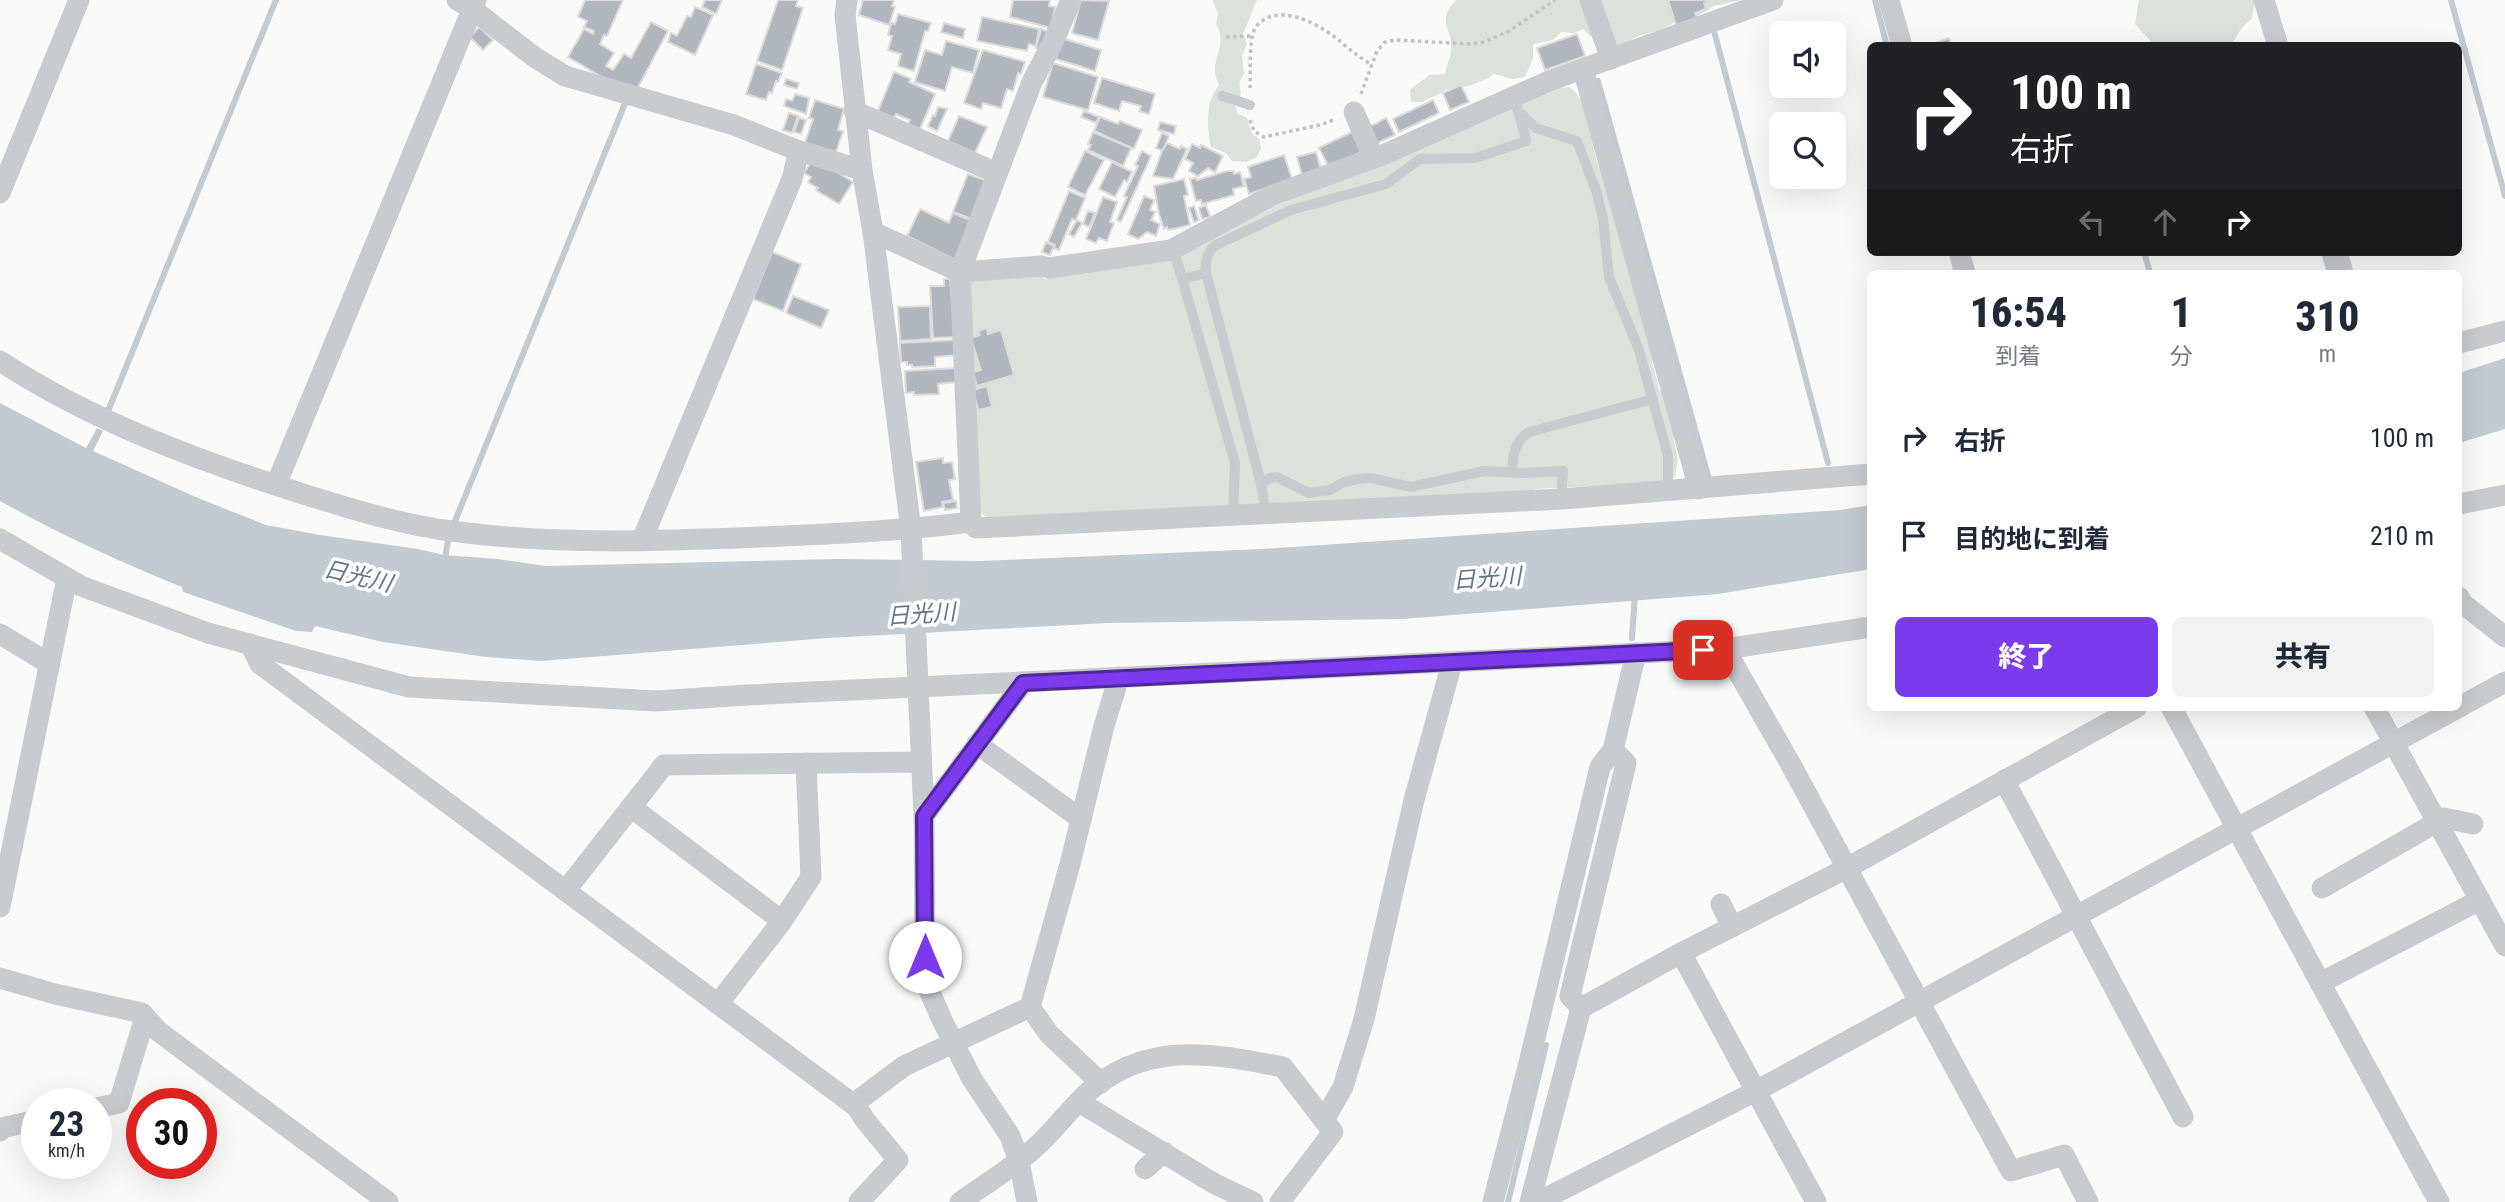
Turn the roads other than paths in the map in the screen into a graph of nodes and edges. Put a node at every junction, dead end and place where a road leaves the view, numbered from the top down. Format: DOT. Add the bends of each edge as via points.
graph roads {
  1 [pos="79,0"];
  2 [pos="847,0"];
  3 [pos="1070,0"];
  4 [pos="1590,0"];
  5 [pos="1773,0"];
  6 [pos="1889,0"];
  7 [pos="2264,0"];
  8 [pos="468,3"];
  9 [pos="1901,42"];
  10 [pos="2277,42"];
  11 [pos="1611,58"];
  12 [pos="1583,69"];
  13 [pos="1222,96"];
  14 [pos="1516,103"];
  15 [pos="1250,105"];
  16 [pos="854,111"];
  17 [pos="1354,112"];
  18 [pos="799,151"];
  19 [pos="1374,158"];
  20 [pos="862,170"];
  21 [pos="997,173"];
  22 [pos="0,193"];
  23 [pos="873,232"];
  24 [pos="1171,250"];
  25 [pos="960,272"];
  26 [pos="1206,273"];
  27 [pos="1182,279"];
  28 [pos="2505,331"];
  29 [pos="2462,342"];
  30 [pos="0,361"];
  31 [pos="1655,368"];
  32 [pos="1231,369"];
  33 [pos="1209,374"];
  34 [pos="1653,399"];
  35 [pos="1512,472"];
  36 [pos="1867,474"];
  37 [pos="1261,484"];
  38 [pos="276,485"];
  39 [pos="1699,489"];
  40 [pos="1668,491"];
  41 [pos="2505,495"];
  42 [pos="1561,499"];
  43 [pos="2462,503"];
  44 [pos="1266,513"];
  45 [pos="1233,515"];
  46 [pos="971,522"];
  47 [pos="911,530"];
  48 [pos="0,539"];
  49 [pos="642,540"];
  50 [pos="67,578"];
  51 [pos="2462,603"];
  52 [pos="1867,628"];
  53 [pos="0,634"];
  54 [pos="2505,638"];
  55 [pos="250,644"];
  56 [pos="1725,649"];
  57 [pos="1636,653"];
  58 [pos="48,663"];
  59 [pos="1452,663"];
  60 [pos="1119,677"];
  61 [pos="2505,682"];
  62 [pos="1023,683"];
  63 [pos="918,688"];
  64 [pos="2462,706"];
  65 [pos="2130,711"];
  66 [pos="2173,711"];
  67 [pos="2376,711"];
  68 [pos="2452,711"];
  69 [pos="2394,743"];
  70 [pos="977,744"];
  71 [pos="1613,750"];
  72 [pos="921,762"];
  73 [pos="806,764"];
  74 [pos="2004,780"];
  75 [pos="631,807"];
  76 [pos="924,816"];
  77 [pos="1081,819"];
  78 [pos="2437,822"];
  79 [pos="2473,824"];
  80 [pos="2236,829"];
  81 [pos="5,846"];
  82 [pos="1847,869"];
  83 [pos="2322,888"];
  84 [pos="566,890"];
  85 [pos="2480,900"];
  86 [pos="1721,904"];
  87 [pos="0,907"];
  88 [pos="2076,916"];
  89 [pos="782,921"];
  90 [pos="1732,927"];
  91 [pos="2505,946"];
  92 [pos="1681,953"];
  93 [pos="0,978"];
  94 [pos="2320,983"];
  95 [pos="1919,1001"];
  96 [pos="718,1004"];
  97 [pos="1030,1007"];
  98 [pos="1581,1008"];
  99 [pos="145,1017"];
  100 [pos="953,1042"];
  101 [pos="1101,1083"];
  102 [pos="1756,1091"];
  103 [pos="1079,1102"];
  104 [pos="112,1105"];
  105 [pos="858,1107"];
  106 [pos="2183,1117"];
  107 [pos="1324,1120"];
  108 [pos="21,1124"];
  109 [pos="0,1129"];
  110 [pos="1164,1152"];
  111 [pos="1019,1161"];
  112 [pos="1145,1169"];
  113 [pos="388,1202"];
  114 [pos="859,1202"];
  115 [pos="960,1202"];
  116 [pos="1027,1202"];
  117 [pos="1253,1202"];
  118 [pos="1280,1202"];
  119 [pos="1493,1202"];
  120 [pos="1530,1202"];
  121 [pos="1538,1202"];
  122 [pos="1816,1202"];
  123 [pos="2088,1202"];
  124 [pos="2439,1202"];
  1 -- 22 [label="street"];
  2 -- 16 [label="street"];
  3 -- 21 [label="street"];
  4 -- 11 [label="street"];
  5 -- 11 [label="street"];
  6 -- 9 [label="street"];
  7 -- 10 [label="street"];
  8 -- 18 [label="street" via="499,32 565,76 734,125"];
  8 -- 38 [label="street"];
  11 -- 12 [label="street"];
  12 -- 14 [label="street"];
  12 -- 31 [label="street"];
  13 -- 15 [label="lane"];
  14 -- 19 [label="street"];
  14 -- 26 [label="lane" via="1526,141 1475,158 1420,159 1386,184 1291,210 1214,246 1206,258"];
  14 -- 31 [label="lane" via="1536,128 1577,141 1600,206 1609,277"];
  16 -- 20 [label="street"];
  16 -- 21 [label="street"];
  17 -- 19 [label="street"];
  18 -- 20 [label="street"];
  18 -- 49 [label="street" via="792,178"];
  19 -- 24 [label="street" via="1273,195"];
  20 -- 23 [label="street"];
  21 -- 25 [label="street"];
  23 -- 25 [label="street"];
  23 -- 47 [label="street"];
  24 -- 25 [label="street" via="1049,268"];
  24 -- 27 [label="lane"];
  25 -- 46 [label="street"];
  26 -- 27 [label="lane"];
  26 -- 32 [label="lane"];
  27 -- 33 [label="lane"];
  28 -- 29 [label="street"];
  30 -- 38 [label="street" via="129,431"];
  31 -- 34 [label="lane"];
  31 -- 39 [label="street"];
  32 -- 33 [label="lane"];
  32 -- 37 [label="lane"];
  33 -- 45 [label="lane" via="1235,463"];
  34 -- 35 [label="lane" via="1529,432 1516,446"];
  34 -- 40 [label="lane" via="1668,456"];
  35 -- 37 [label="lane" via="1484,471 1411,487 1359,479 1309,493 1277,477"];
  35 -- 42 [label="lane" via="1563,471"];
  36 -- 39 [label="street"];
  37 -- 44 [label="lane"];
  38 -- 49 [label="street" via="398,521 458,532"];
  39 -- 40 [label="street"];
  40 -- 42 [label="street"];
  41 -- 43 [label="street"];
  42 -- 44 [label="street"];
  44 -- 45 [label="street"];
  45 -- 46 [label="street" via="976,528"];
  46 -- 47 [label="street"];
  47 -- 49 [label="street"];
  47 -- 63 [label="street"];
  48 -- 50 [label="street"];
  50 -- 55 [label="street" via="208,633"];
  50 -- 58 [label="street"];
  51 -- 54 [label="street"];
  52 -- 56 [label="street"];
  53 -- 58 [label="street"];
  55 -- 63 [label="street" via="409,687 656,701"];
  55 -- 84 [label="street" via="260,664"];
  56 -- 57 [label="street"];
  56 -- 82 [label="street"];
  57 -- 59 [label="street"];
  57 -- 71 [label="street"];
  58 -- 81 [label="street"];
  59 -- 60 [label="street"];
  59 -- 107 [label="street" via="1414,800 1364,1019 1343,1087"];
  60 -- 62 [label="street"];
  60 -- 77 [label="street"];
  61 -- 64 [label="street"];
  62 -- 63 [label="street"];
  62 -- 70 [label="street"];
  63 -- 72 [label="street"];
  65 -- 74 [label="street"];
  66 -- 80 [label="street"];
  67 -- 69 [label="street"];
  68 -- 69 [label="street"];
  69 -- 78 [label="street"];
  69 -- 80 [label="street"];
  70 -- 76 [label="street"];
  70 -- 77 [label="street"];
  71 -- 98 [label="street" via="1626,763 1570,996"];
  71 -- 119 [label="street" via="1600,767"];
  72 -- 73 [label="street"];
  72 -- 76 [label="street"];
  73 -- 75 [label="street" via="664,765"];
  73 -- 89 [label="street" via="811,877"];
  74 -- 82 [label="street"];
  74 -- 88 [label="street"];
  75 -- 84 [label="street"];
  75 -- 89 [label="street"];
  76 -- 100 [label="street" via="928,988"];
  77 -- 97 [label="street"];
  78 -- 79 [label="street" via="2444,818"];
  78 -- 83 [label="street"];
  78 -- 85 [label="street"];
  80 -- 88 [label="street"];
  80 -- 94 [label="street"];
  81 -- 87 [label="street"];
  82 -- 90 [label="street"];
  82 -- 95 [label="street"];
  84 -- 96 [label="street"];
  85 -- 91 [label="street"];
  85 -- 94 [label="street"];
  86 -- 90 [label="street"];
  88 -- 95 [label="street"];
  88 -- 106 [label="street"];
  89 -- 96 [label="street"];
  90 -- 92 [label="street"];
  92 -- 98 [label="street"];
  92 -- 102 [label="street"];
  93 -- 99 [label="street"];
  94 -- 124 [label="street"];
  95 -- 102 [label="street"];
  95 -- 123 [label="street" via="2011,1171 2064,1155"];
  96 -- 105 [label="street"];
  97 -- 100 [label="street"];
  97 -- 101 [label="street" via="1049,1034"];
  98 -- 120 [label="street"];
  99 -- 104 [label="street" via="119,1103"];
  99 -- 113 [label="street"];
  100 -- 105 [label="street" via="904,1066 860,1099"];
  100 -- 111 [label="street" via="1010,1136"];
  101 -- 103 [label="street"];
  101 -- 107 [label="street" via="1147,1058 1225,1056 1283,1068"];
  102 -- 121 [label="street"];
  102 -- 122 [label="street"];
  103 -- 110 [label="street"];
  103 -- 111 [label="street"];
  105 -- 114 [label="street" via="898,1160"];
  107 -- 118 [label="street" via="1333,1132"];
  108 -- 109 [label="street"];
  110 -- 112 [label="street"];
  110 -- 117 [label="street"];
  111 -- 115 [label="street"];
  111 -- 116 [label="street"];
}
